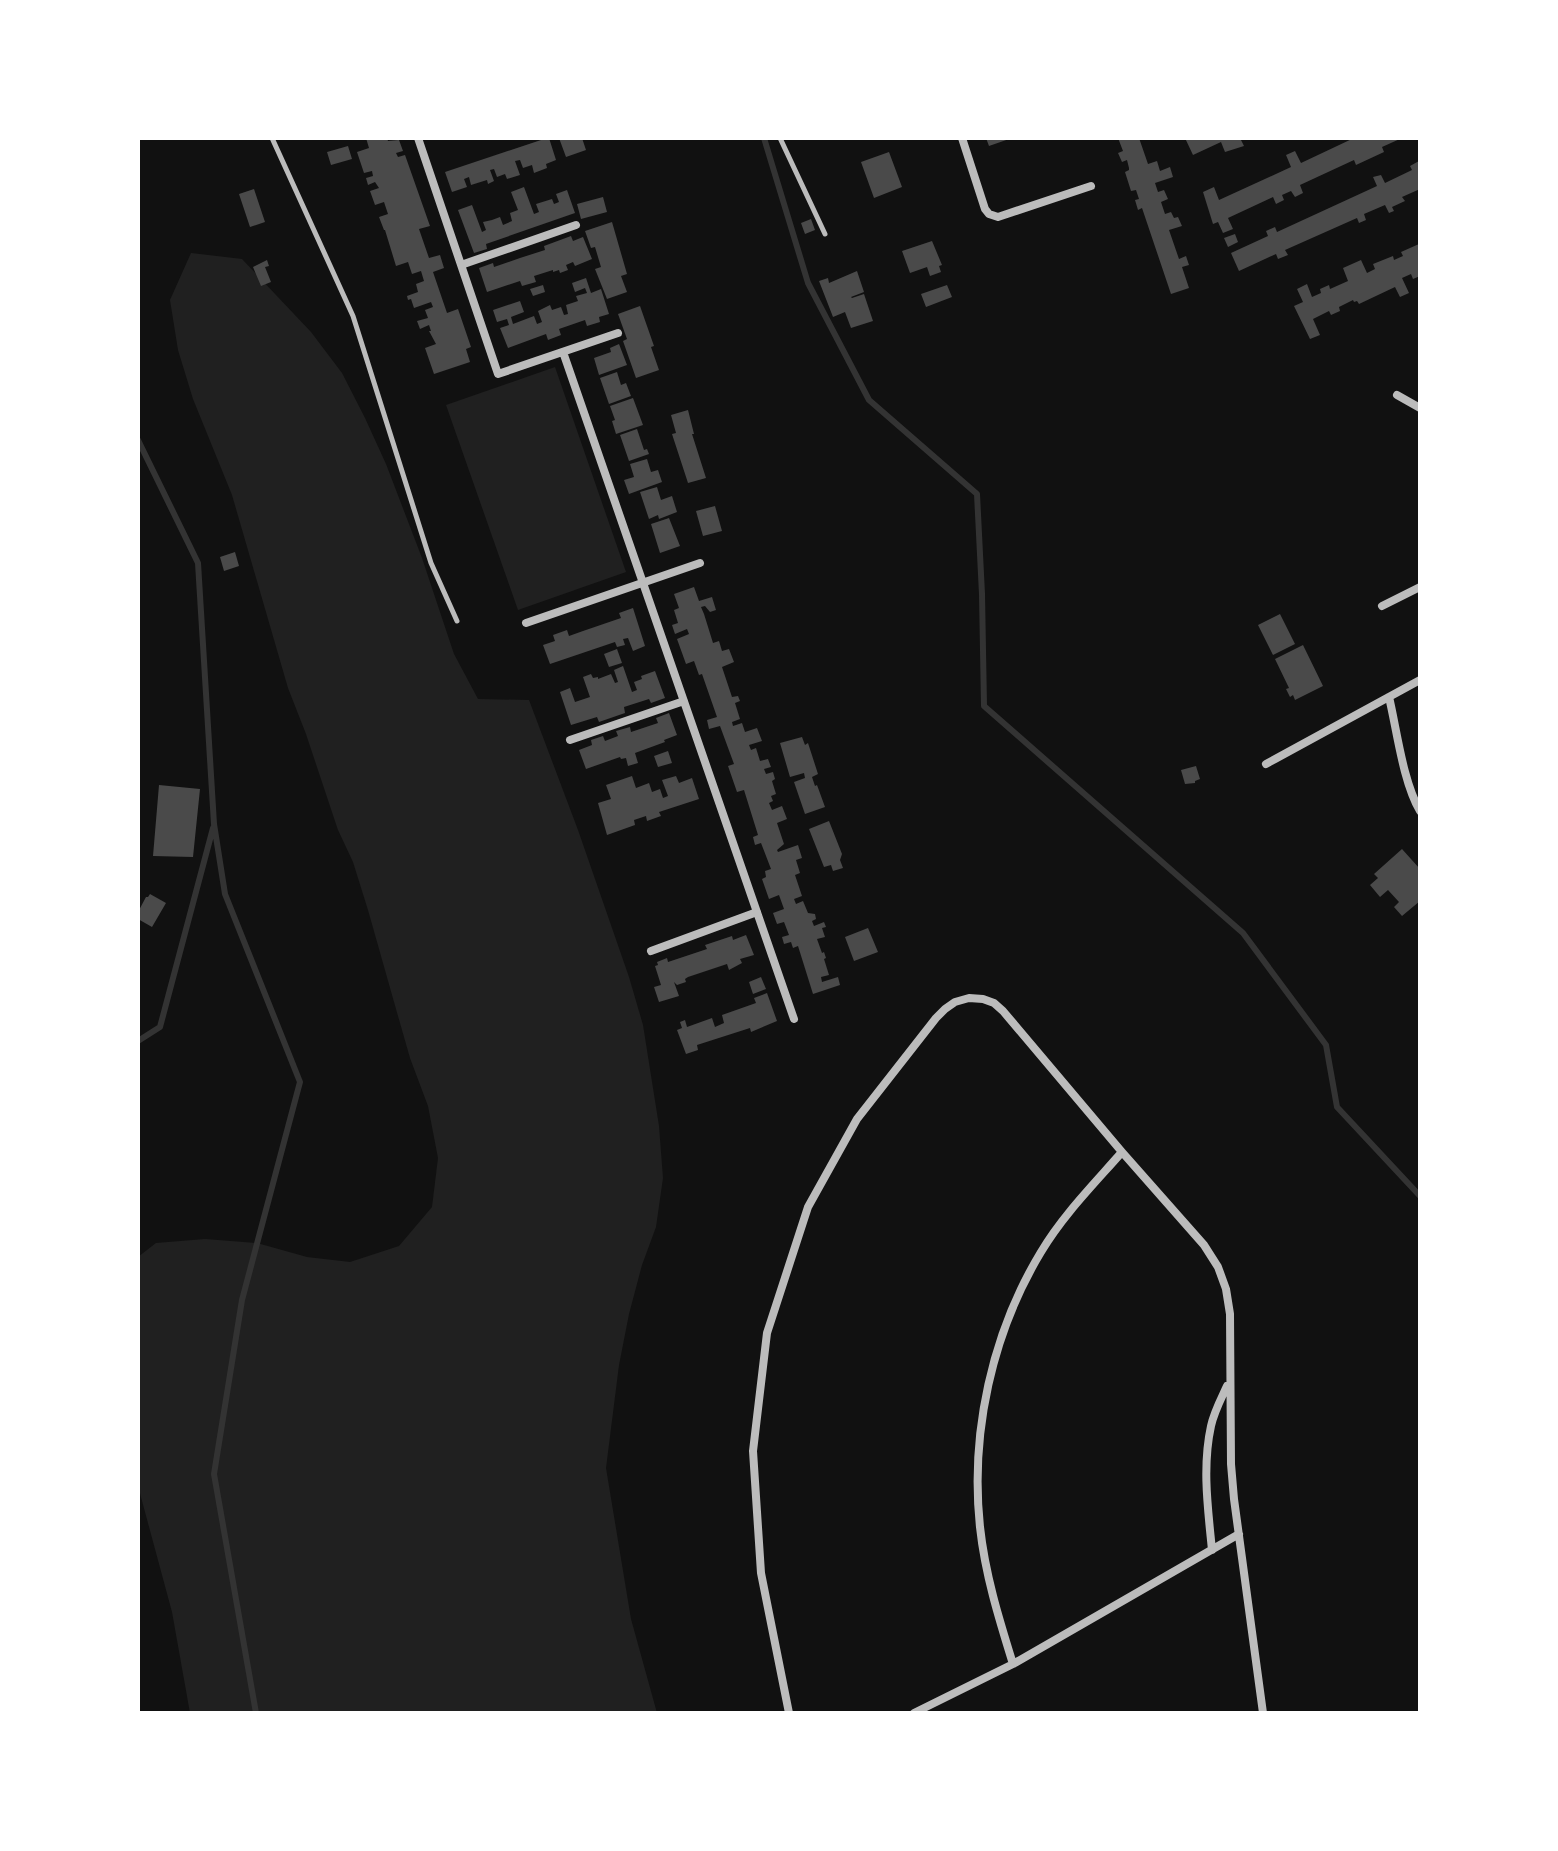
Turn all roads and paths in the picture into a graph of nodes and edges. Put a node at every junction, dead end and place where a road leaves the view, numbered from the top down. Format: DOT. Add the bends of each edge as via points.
graph roads {
  1 [pos="272,138"];
  2 [pos="418,138"];
  3 [pos="780,138"];
  4 [pos="962,138"];
  5 [pos="1091,186"];
  6 [pos="576,225"];
  7 [pos="825,234"];
  8 [pos="461,265"];
  9 [pos="618,333"];
  10 [pos="563,352"];
  11 [pos="1397,395"];
  12 [pos="1420,408"];
  13 [pos="700,563"];
  14 [pos="643,583"];
  15 [pos="1420,587"];
  16 [pos="1382,606"];
  17 [pos="457,621"];
  18 [pos="526,623"];
  19 [pos="1420,680"];
  20 [pos="1389,697"];
  21 [pos="684,701"];
  22 [pos="570,740"];
  23 [pos="1266,764"];
  24 [pos="1420,811"];
  25 [pos="757,912"];
  26 [pos="651,951"];
  27 [pos="794,1019"];
  28 [pos="1122,1152"];
  29 [pos="1229,1381"];
  30 [pos="1239,1534"];
  31 [pos="1212,1550"];
  32 [pos="1013,1664"];
  33 [pos="789,1713"];
  34 [pos="914,1713"];
  35 [pos="1263,1713"];
  1 -- 17 [label="lane" via="353,316 431,563"];
  2 -- 8 [label="street"];
  3 -- 7 [label="lane"];
  4 -- 5 [label="street" via="989,214 998,217"];
  6 -- 8 [label="street"];
  8 -- 10 [label="street" via="498,374"];
  9 -- 10 [label="street"];
  10 -- 14 [label="street"];
  11 -- 12 [label="street"];
  13 -- 14 [label="street"];
  14 -- 18 [label="street"];
  14 -- 21 [label="street"];
  15 -- 16 [label="street"];
  19 -- 20 [label="street"];
  20 -- 23 [label="street"];
  20 -- 24 [label="street"];
  21 -- 22 [label="street"];
  21 -- 25 [label="street"];
  25 -- 26 [label="street"];
  25 -- 27 [label="street"];
  28 -- 29 [label="street" via="1218,1267 1230,1314"];
  28 -- 32 [label="street" via="1043,1249 1017,1298 983,1415 977,1486 980,1529"];
  28 -- 33 [label="street" via="1003,1011 983,999 969,998 945,1009 857,1119 808,1207 767,1333 753,1451 761,1573"];
  29 -- 30 [label="street"];
  29 -- 31 [label="street" via="1211,1424 1208,1450"];
  30 -- 31 [label="street"];
  30 -- 35 [label="street"];
  31 -- 32 [label="street"];
  32 -- 34 [label="street"];
}
